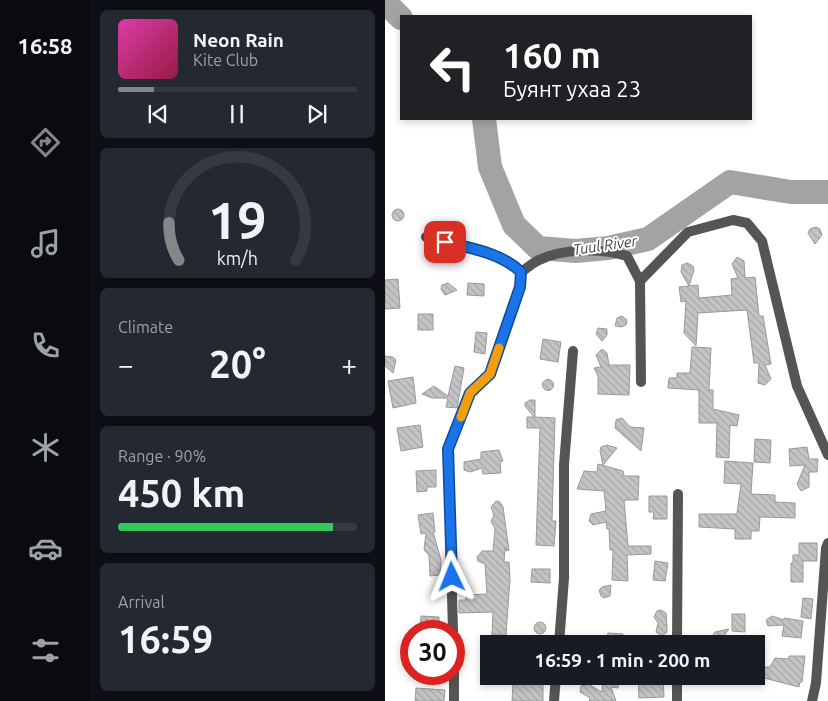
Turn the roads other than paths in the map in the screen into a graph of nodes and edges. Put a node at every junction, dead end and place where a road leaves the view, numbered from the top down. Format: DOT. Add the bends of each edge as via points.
graph roads {
  1 [pos="426,237"];
  2 [pos="521,272"];
  3 [pos="640,281"];
  4 [pos="573,351"];
  5 [pos="641,382"];
  6 [pos="828,455"];
  7 [pos="678,494"];
  8 [pos="828,543"];
  9 [pos="453,620"];
  10 [pos="560,635"];
  11 [pos="677,635"];
  12 [pos="454,685"];
  13 [pos="555,685"];
  14 [pos="677,685"];
  15 [pos="454,701"];
  16 [pos="554,701"];
  17 [pos="677,701"];
  18 [pos="812,701"];
  1 -- 2 [label="street" via="483,251 513,264"];
  2 -- 3 [label="street" via="538,260 558,255 614,252 627,256"];
  2 -- 9 [label="street" via="520,287 490,374 470,393 448,449"];
  3 -- 5 [label="street"];
  3 -- 6 [label="street" via="688,232 733,220 747,223 762,241 797,386"];
  4 -- 10 [label="street" via="564,465 565,578"];
  7 -- 11 [label="street"];
  8 -- 18 [label="street"];
  12 -- 15 [label="street"];
  13 -- 16 [label="street"];
  14 -- 17 [label="street"];
}
